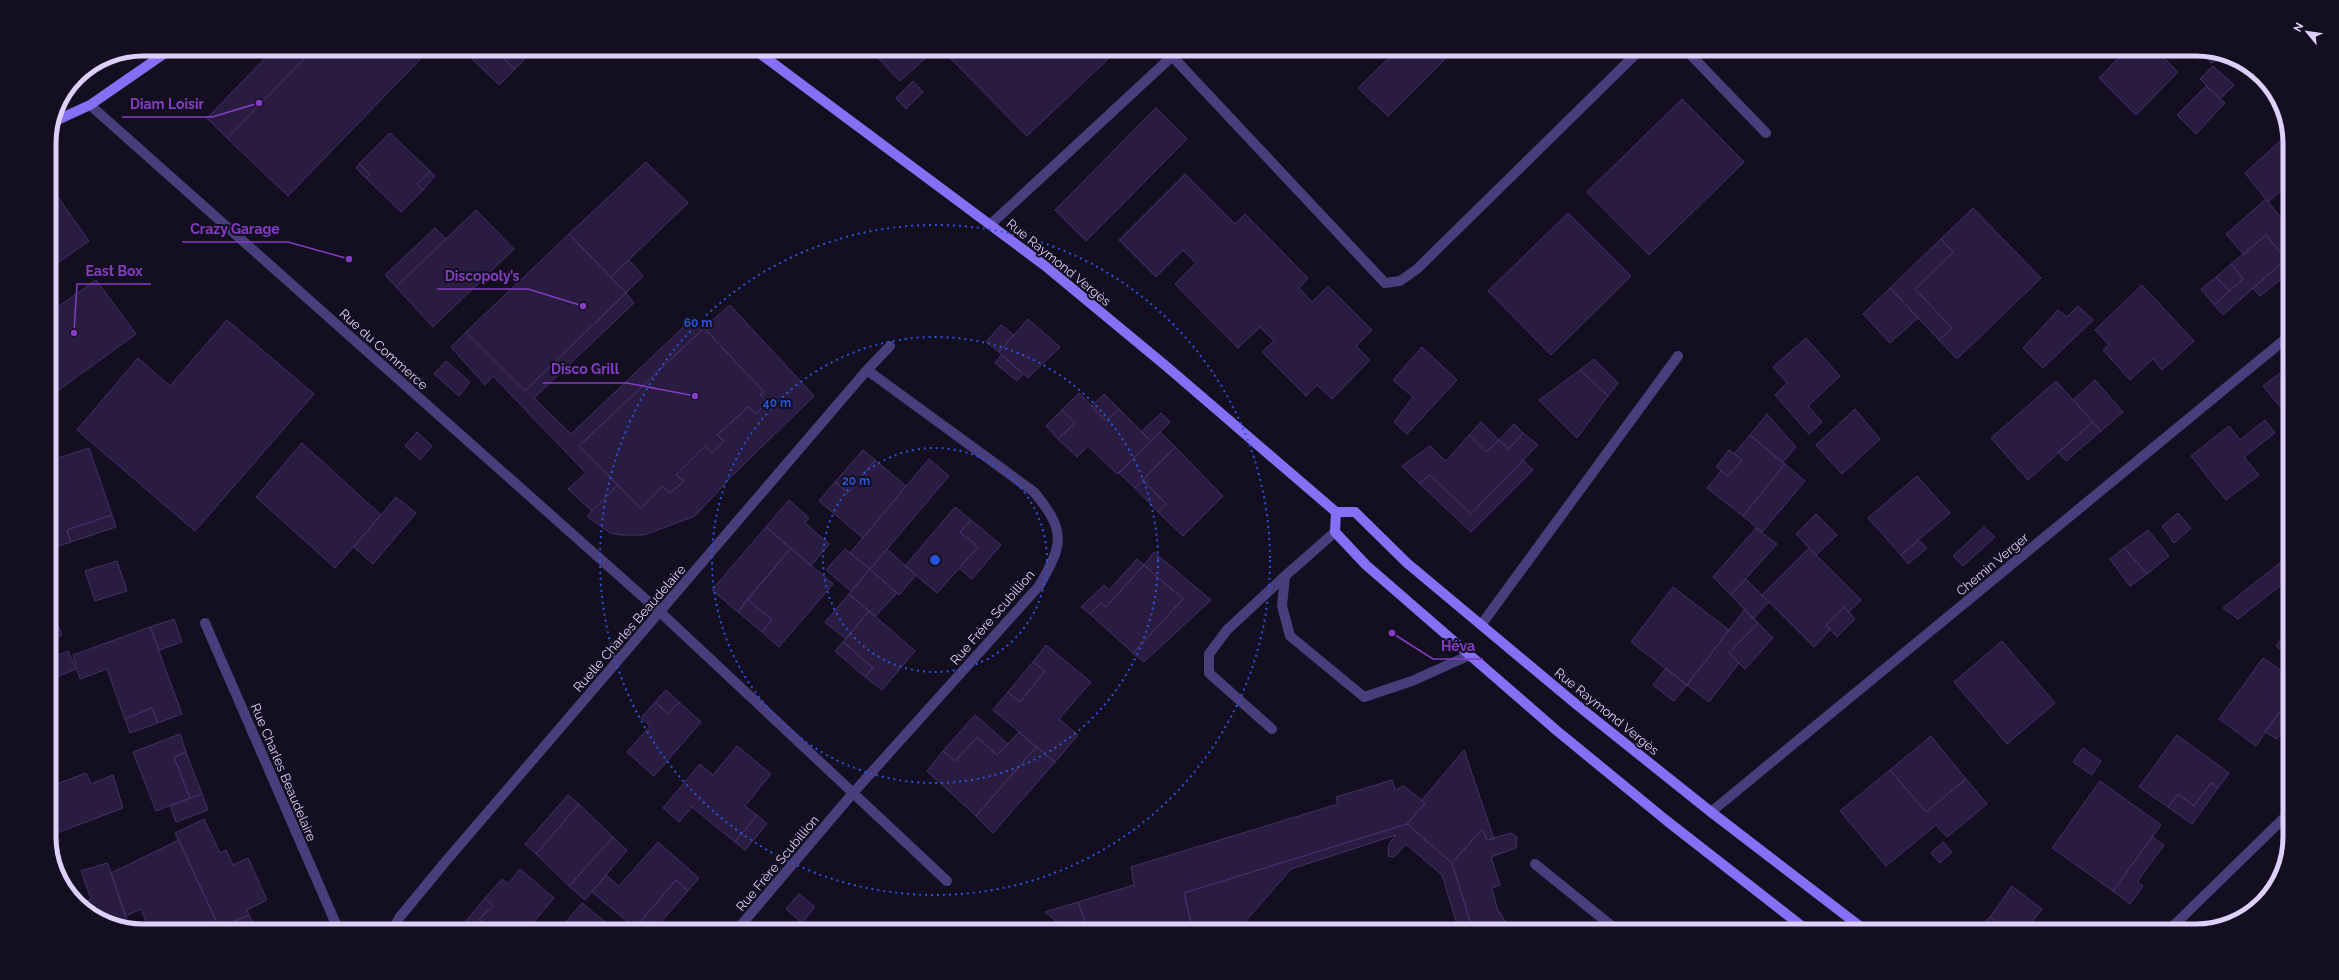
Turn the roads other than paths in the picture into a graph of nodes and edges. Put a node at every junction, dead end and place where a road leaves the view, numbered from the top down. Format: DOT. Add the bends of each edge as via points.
graph roads {
  1 [pos="161,56"];
  2 [pos="763,56"];
  3 [pos="1172,56"];
  4 [pos="1180,56"];
  5 [pos="1634,56"];
  6 [pos="1692,56"];
  7 [pos="90,105"];
  8 [pos="59,119"];
  9 [pos="1766,133"];
  10 [pos="990,224"];
  11 [pos="2283,341"];
  12 [pos="890,346"];
  13 [pos="1678,356"];
  14 [pos="867,370"];
  15 [pos="1336,512"];
  16 [pos="1335,532"];
  17 [pos="1285,576"];
  18 [pos="660,612"];
  19 [pos="205,623"];
  20 [pos="1481,624"];
  21 [pos="1470,655"];
  22 [pos="1272,729"];
  23 [pos="853,793"];
  24 [pos="1711,812"];
  25 [pos="2283,819"];
  26 [pos="1535,864"];
  27 [pos="947,881"];
  28 [pos="336,924"];
  29 [pos="396,924"];
  30 [pos="742,924"];
  31 [pos="1609,924"];
  32 [pos="1799,924"];
  33 [pos="1857,924"];
  34 [pos="2175,924"];
  1 -- 7 [label="main road"];
  2 -- 10 [label="main road, Rue Raymond Vergès"];
  3 -- 10 [label="street"];
  4 -- 5 [label="street" via="1384,283 1400,281 1417,269"];
  6 -- 9 [label="street"];
  7 -- 8 [label="main road"];
  7 -- 18 [label="street, Rue du Commerce"];
  10 -- 15 [label="main road, Rue Raymond Vergès" via="1148,351"];
  11 -- 24 [label="street, Chemin Verger"];
  12 -- 14 [label="street, Ruelle Charles Beaudelaire"];
  13 -- 20 [label="street"];
  14 -- 18 [label="street, Ruelle Charles Beaudelaire"];
  14 -- 23 [label="street, Rue Frère Scubillion" via="1034,492 1050,512 1059,534 1052,563 1039,586"];
  15 -- 16 [label="main road"];
  15 -- 20 [label="main road, Rue Raymond Vergès" via="1355,512 1407,563"];
  16 -- 17 [label="street"];
  16 -- 21 [label="main road" via="1366,565"];
  17 -- 21 [label="street" via="1282,606 1290,636 1364,697 1412,681"];
  17 -- 22 [label="street" via="1227,630 1209,654 1209,673"];
  18 -- 23 [label="street"];
  18 -- 29 [label="street, Ruelle Charles Beaudelaire" via="446,860"];
  19 -- 28 [label="street, Rue Charles Beaudelaire"];
  20 -- 24 [label="main road, Rue Raymond Vergès"];
  21 -- 32 [label="main road" via="1630,791"];
  23 -- 27 [label="street"];
  23 -- 30 [label="street, Rue Frère Scubillion"];
  24 -- 33 [label="main road, Rue Raymond Vergès"];
  25 -- 34 [label="street"];
  26 -- 31 [label="street"];
}
